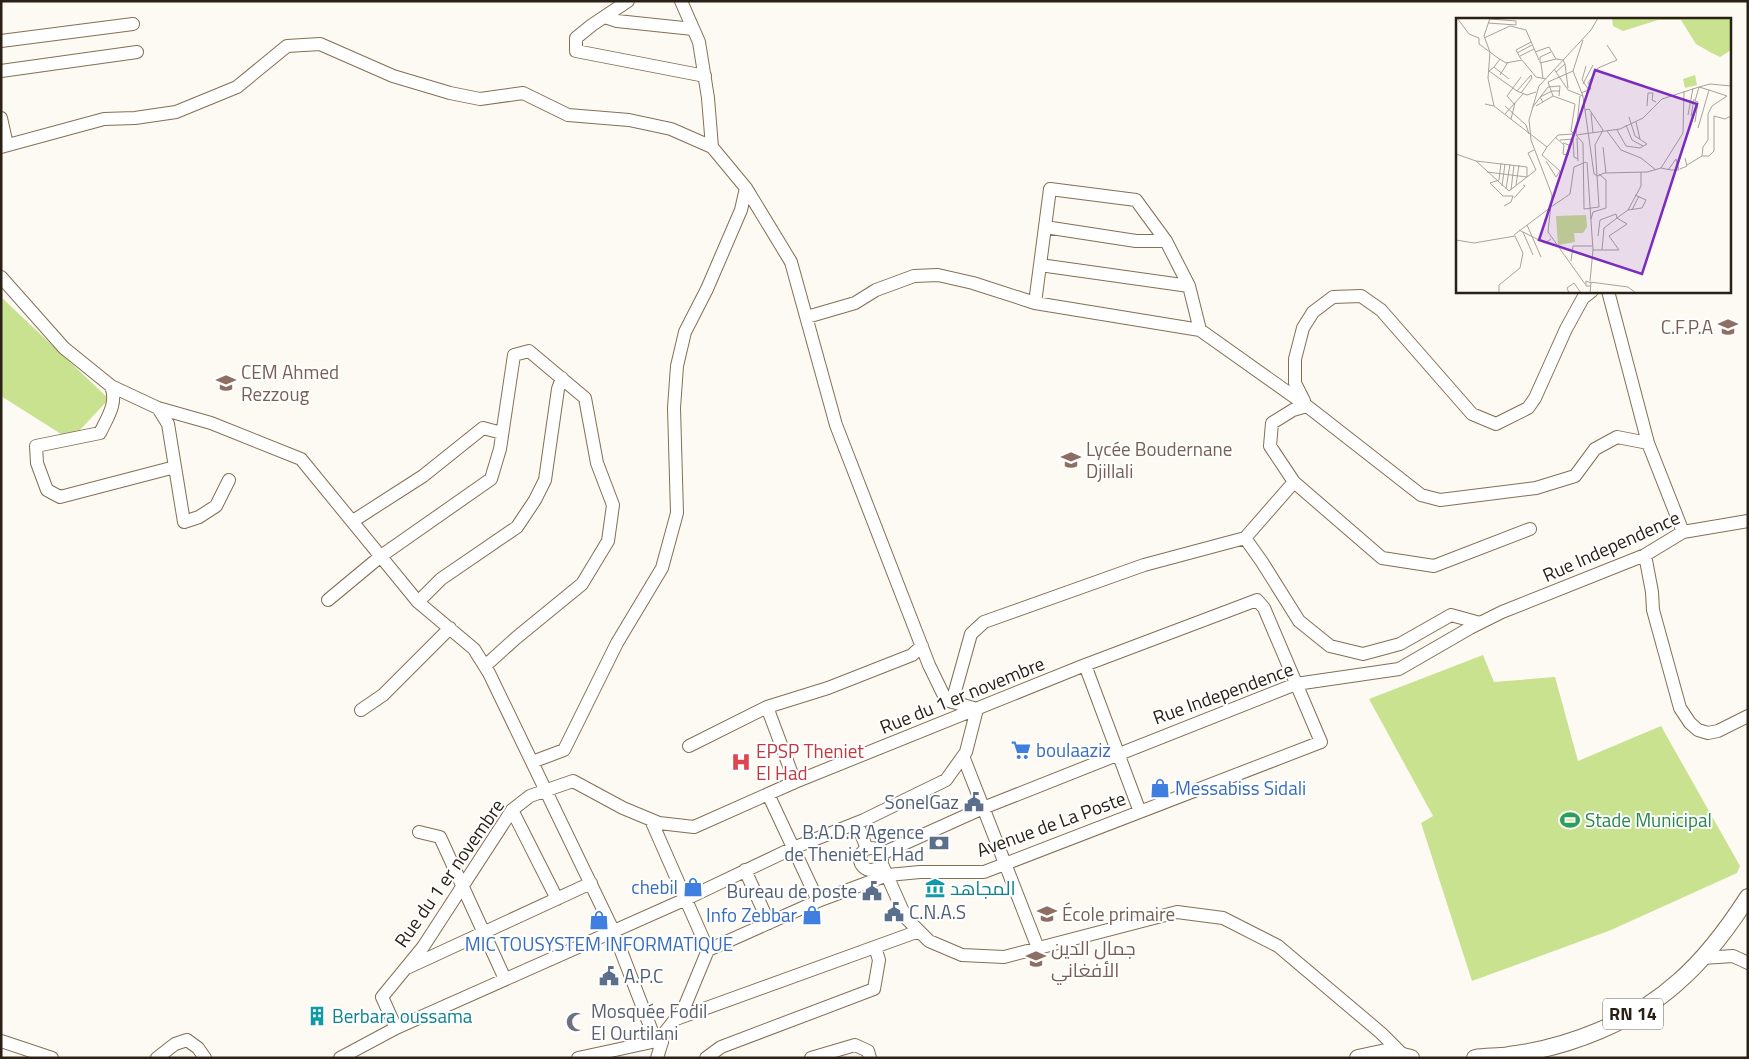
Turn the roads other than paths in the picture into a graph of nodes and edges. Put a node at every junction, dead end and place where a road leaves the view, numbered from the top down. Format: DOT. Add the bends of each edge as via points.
graph roads {
  1 [pos="628,1"];
  2 [pos="682,1"];
  3 [pos="605,17"];
  4 [pos="133,24"];
  5 [pos="693,29"];
  6 [pos="1,41"];
  7 [pos="137,52"];
  8 [pos="1,71"];
  9 [pos="704,76"];
  10 [pos="1,118"];
  11 [pos="4,146"];
  12 [pos="712,147"];
  13 [pos="746,188"];
  14 [pos="1045,227"];
  15 [pos="1166,242"];
  16 [pos="1040,265"];
  17 [pos="1,277"];
  18 [pos="1189,286"];
  19 [pos="1591,292"];
  20 [pos="1608,292"];
  21 [pos="1035,303"];
  22 [pos="806,317"];
  23 [pos="1200,330"];
  24 [pos="562,378"];
  25 [pos="111,386"];
  26 [pos="1307,406"];
  27 [pos="158,408"];
  28 [pos="502,433"];
  29 [pos="1648,443"];
  30 [pos="175,468"];
  31 [pos="229,480"];
  32 [pos="1294,482"];
  33 [pos="353,521"];
  34 [pos="1748,521"];
  35 [pos="1530,529"];
  36 [pos="1683,532"];
  37 [pos="1245,538"];
  38 [pos="1645,555"];
  39 [pos="381,556"];
  40 [pos="328,600"];
  41 [pos="1257,600"];
  42 [pos="418,602"];
  43 [pos="1480,623"];
  44 [pos="450,628"];
  45 [pos="922,646"];
  46 [pos="1085,665"];
  47 [pos="485,666"];
  48 [pos="1296,684"];
  49 [pos="952,702"];
  50 [pos="768,707"];
  51 [pos="978,709"];
  52 [pos="361,710"];
  53 [pos="1748,716"];
  54 [pos="689,746"];
  55 [pos="1118,753"];
  56 [pos="963,756"];
  57 [pos="532,762"];
  58 [pos="795,782"];
  59 [pos="546,790"];
  60 [pos="768,794"];
  61 [pos="983,808"];
  62 [pos="512,810"];
  63 [pos="1140,812"];
  64 [pos="651,820"];
  65 [pos="857,823"];
  66 [pos="419,832"];
  67 [pos="793,848"];
  68 [pos="867,849"];
  69 [pos="881,858"];
  70 [pos="1005,864"];
  71 [pos="745,870"];
  72 [pos="888,876"];
  73 [pos="591,884"];
  74 [pos="463,886"];
  75 [pos="1748,897"];
  76 [pos="558,899"];
  77 [pos="686,899"];
  78 [pos="818,901"];
  79 [pos="769,923"];
  80 [pos="613,930"];
  81 [pos="919,931"];
  82 [pos="483,932"];
  83 [pos="875,947"];
  84 [pos="1038,948"];
  85 [pos="708,950"];
  86 [pos="1703,958"];
  87 [pos="1748,963"];
  88 [pos="406,968"];
  89 [pos="505,978"];
  90 [pos="676,1019"];
  91 [pos="396,1028"];
  92 [pos="657,1038"];
  93 [pos="1,1041"];
  94 [pos="199,1054"];
  95 [pos="1407,1057"];
  96 [pos="52,1058"];
  97 [pos="158,1058"];
  98 [pos="340,1058"];
  99 [pos="578,1058"];
  100 [pos="657,1058"];
  101 [pos="706,1058"];
  102 [pos="810,1058"];
  103 [pos="870,1058"];
  104 [pos="1358,1058"];
  105 [pos="1475,1058"];
  1 -- 3 [label="street"];
  2 -- 5 [label="street"];
  3 -- 5 [label="street"];
  3 -- 9 [label="street" via="576,38 576,51"];
  4 -- 6 [label="street"];
  5 -- 9 [label="street" via="699,42"];
  7 -- 8 [label="street"];
  9 -- 12 [label="street"];
  10 -- 11 [label="street"];
  11 -- 12 [label="street" via="104,119 176,112 237,87 287,46 320,44 393,76 450,93 480,99 523,93 568,115 629,120 671,129"];
  12 -- 13 [label="street"];
  13 -- 22 [label="street" via="792,262"];
  13 -- 57 [label="street" via="741,210 685,332 677,366 674,408 676,513 662,568 617,643 564,750"];
  14 -- 15 [label="street" via="1136,241"];
  14 -- 15 [label="street" via="1050,189 1136,200"];
  14 -- 16 [label="street"];
  15 -- 18 [label="street"];
  16 -- 18 [label="street"];
  16 -- 21 [label="street"];
  17 -- 25 [label="street" via="64,348"];
  18 -- 23 [label="street"];
  19 -- 26 [label="street" via="1583,298 1566,329 1528,408 1496,424 1472,414 1381,310 1361,296 1333,297 1313,312 1303,328 1295,359 1296,383"];
  20 -- 29 [label="street"];
  21 -- 22 [label="street" via="938,275 914,276 876,290 855,303"];
  21 -- 23 [label="street"];
  22 -- 45 [label="street" via="836,425"];
  23 -- 26 [label="street"];
  24 -- 28 [label="street" via="530,351 514,355"];
  24 -- 42 [label="street" via="545,480 536,500 517,527 441,580"];
  24 -- 47 [label="street" via="585,398 597,463 612,504 608,541 582,584"];
  25 -- 27 [label="street"];
  25 -- 30 [label="street" via="115,396 100,432 36,446 37,463 47,490 60,497"];
  26 -- 29 [label="street" via="1421,495 1440,500 1536,488 1575,476 1595,449 1616,437"];
  26 -- 32 [label="street" via="1293,410 1272,423 1270,446"];
  27 -- 30 [label="street" via="168,424"];
  27 -- 33 [label="street" via="211,423 301,459"];
  28 -- 33 [label="street" via="483,428 422,476"];
  28 -- 39 [label="street" via="491,479"];
  29 -- 36 [label="street"];
  30 -- 31 [label="street" via="184,522 216,506"];
  32 -- 35 [label="street" via="1382,558 1434,566"];
  32 -- 37 [label="street"];
  33 -- 39 [label="street"];
  34 -- 36 [label="street, Rue Independence"];
  36 -- 38 [label="street, Rue Independence"];
  37 -- 43 [label="street" via="1298,621 1330,646 1363,654 1400,644 1451,615"];
  37 -- 49 [label="street" via="1144,565 984,622 971,634"];
  38 -- 43 [label="street, Rue Independence"];
  38 -- 53 [label="street" via="1653,610 1680,708 1690,723 1708,733"];
  39 -- 40 [label="street"];
  39 -- 42 [label="street"];
  41 -- 46 [label="street, Rue du 1 er novembre"];
  41 -- 48 [label="street, Avenue de La Poste" via="1264,608"];
  42 -- 44 [label="street"];
  43 -- 48 [label="street, Rue Independence" via="1399,669"];
  44 -- 47 [label="street" via="474,649"];
  44 -- 52 [label="street" via="383,695"];
  45 -- 49 [label="street" via="946,700"];
  45 -- 50 [label="street" via="912,655 828,688"];
  46 -- 51 [label="street, Rue du 1 er novembre"];
  46 -- 55 [label="street"];
  47 -- 57 [label="street"];
  48 -- 55 [label="street, Rue Independence"];
  48 -- 63 [label="street, Avenue de La Poste" via="1321,742"];
  49 -- 51 [label="street"];
  50 -- 54 [label="street"];
  50 -- 58 [label="street"];
  51 -- 56 [label="street"];
  51 -- 58 [label="street, Rue du 1 er novembre"];
  55 -- 61 [label="street, Rue Independence"];
  55 -- 63 [label="street"];
  56 -- 61 [label="street"];
  56 -- 65 [label="street" via="946,780"];
  57 -- 59 [label="street"];
  58 -- 60 [label="street, Rue du 1 er novembre"];
  59 -- 62 [label="street, Rue du 1 er novembre" via="530,796"];
  59 -- 64 [label="street, Rue du 1 er novembre" via="573,781"];
  59 -- 73 [label="street"];
  60 -- 64 [label="street, Rue du 1 er novembre" via="694,827"];
  60 -- 67 [label="street"];
  61 -- 69 [label="street, Rue Independence"];
  61 -- 70 [label="street"];
  62 -- 74 [label="street, Rue du 1 er novembre"];
  62 -- 76 [label="street"];
  63 -- 70 [label="street, Avenue de La Poste"];
  64 -- 77 [label="street"];
  65 -- 67 [label="street"];
  65 -- 68 [label="street"];
  66 -- 74 [label="street" via="440,837"];
  67 -- 71 [label="street"];
  67 -- 78 [label="street"];
  68 -- 69 [label="street" via="874,848"];
  68 -- 69 [label="street" via="860,856 862,866 872,870 878,867"];
  69 -- 72 [label="street"];
  70 -- 72 [label="street, Avenue de La Poste" via="984,872 920,872"];
  70 -- 84 [label="street"];
  71 -- 77 [label="street"];
  71 -- 79 [label="street"];
  72 -- 78 [label="street, Avenue de La Poste"];
  72 -- 81 [label="street" via="906,918"];
  73 -- 76 [label="street"];
  73 -- 80 [label="street"];
  74 -- 82 [label="street"];
  74 -- 88 [label="street, Rue du 1 er novembre"];
  75 -- 86 [label="main road, RN 14"];
  76 -- 82 [label="street"];
  77 -- 80 [label="street"];
  77 -- 85 [label="street"];
  78 -- 79 [label="street, Avenue de La Poste"];
  79 -- 85 [label="street, Avenue de La Poste"];
  80 -- 89 [label="street"];
  80 -- 92 [label="street"];
  81 -- 83 [label="street"];
  81 -- 84 [label="street" via="929,941 962,954 1004,957"];
  82 -- 88 [label="street"];
  82 -- 89 [label="street"];
  83 -- 90 [label="street"];
  83 -- 101 [label="street" via="879,960 874,989 721,1047"];
  84 -- 95 [label="street" via="1177,912 1223,918 1278,946"];
  85 -- 90 [label="street" via="684,1008"];
  86 -- 87 [label="street" via="1733,956"];
  86 -- 105 [label="main road, RN 14" via="1649,1005 1611,1025 1536,1050"];
  88 -- 91 [label="street, Rue du 1 er novembre" via="382,997"];
  89 -- 91 [label="street"];
  90 -- 92 [label="street"];
  91 -- 98 [label="street"];
  92 -- 99 [label="street"];
  92 -- 100 [label="street"];
  93 -- 96 [label="street"];
  94 -- 97 [label="street" via="187,1040 175,1044"];
  95 -- 104 [label="main road" via="1386,1052"];
  102 -- 103 [label="street" via="855,1045 868,1051"];
}
